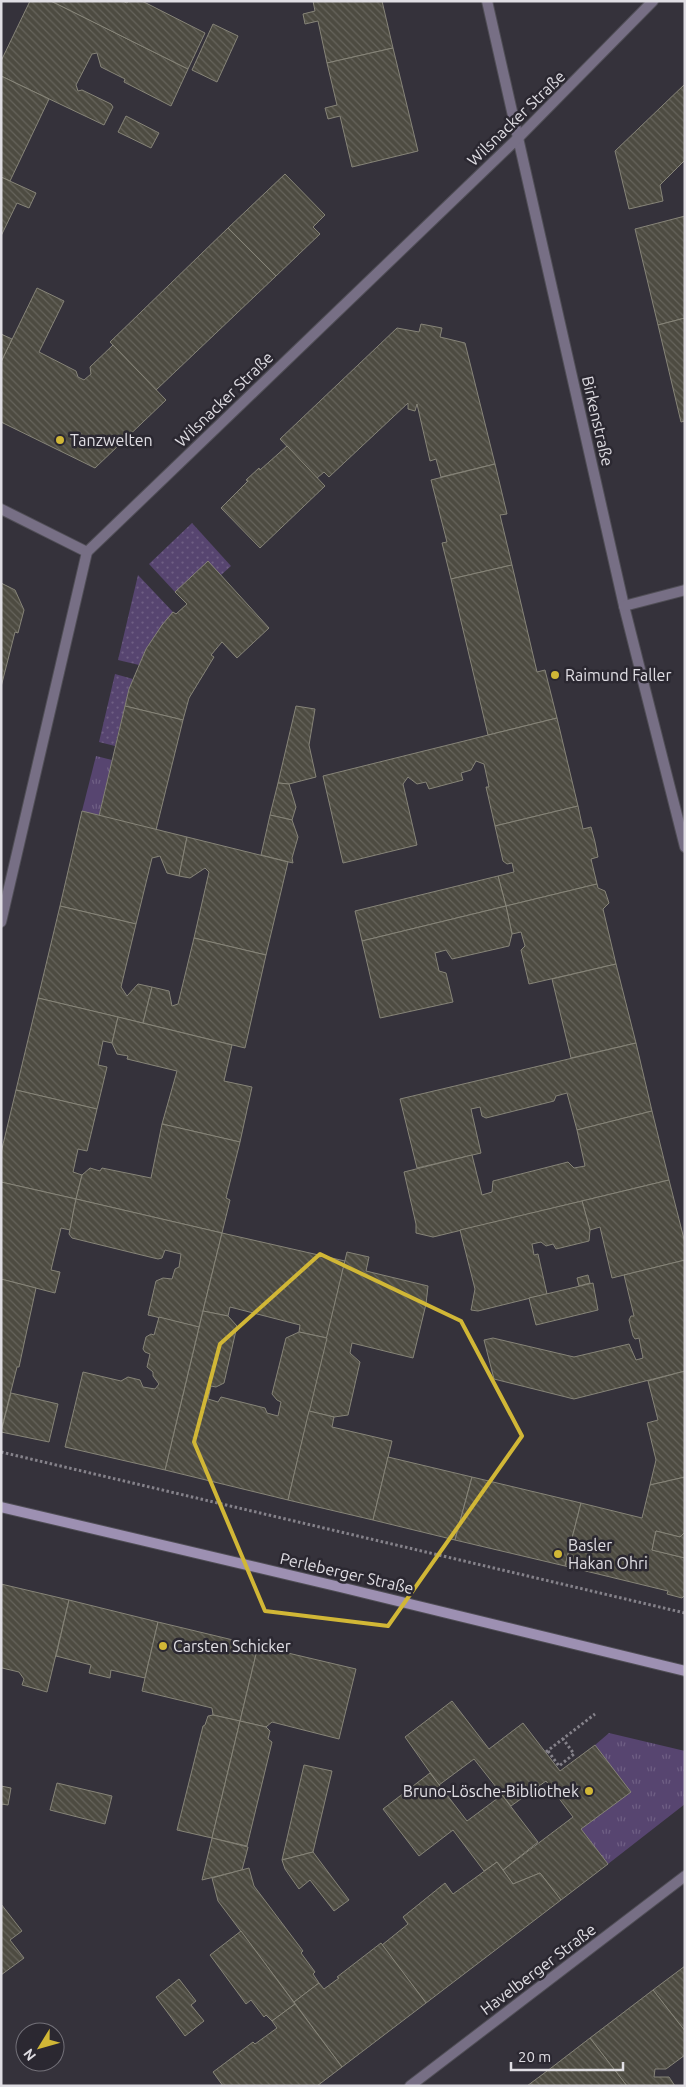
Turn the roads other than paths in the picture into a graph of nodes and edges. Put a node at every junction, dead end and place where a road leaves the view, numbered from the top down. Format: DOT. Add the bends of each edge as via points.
graph roads {
  1 [pos="487,1"];
  2 [pos="653,1"];
  3 [pos="519,137"];
  4 [pos="1,509"];
  5 [pos="87,552"];
  6 [pos="685,590"];
  7 [pos="624,606"];
  8 [pos="685,847"];
  9 [pos="1,922"];
  10 [pos="1,1507"];
  11 [pos="685,1671"];
  12 [pos="685,1876"];
  13 [pos="410,2086"];
  1 -- 3 [label="street, Birkenstraße"];
  2 -- 3 [label="street, Wilsnacker Straße"];
  3 -- 5 [label="street, Wilsnacker Straße"];
  3 -- 7 [label="street, Birkenstraße"];
  4 -- 5 [label="street"];
  5 -- 9 [label="street"];
  6 -- 7 [label="street"];
  7 -- 8 [label="street, Birkenstraße"];
  10 -- 11 [label="main road, Perleberger Straße"];
  12 -- 13 [label="street, Havelberger Straße"];
}
